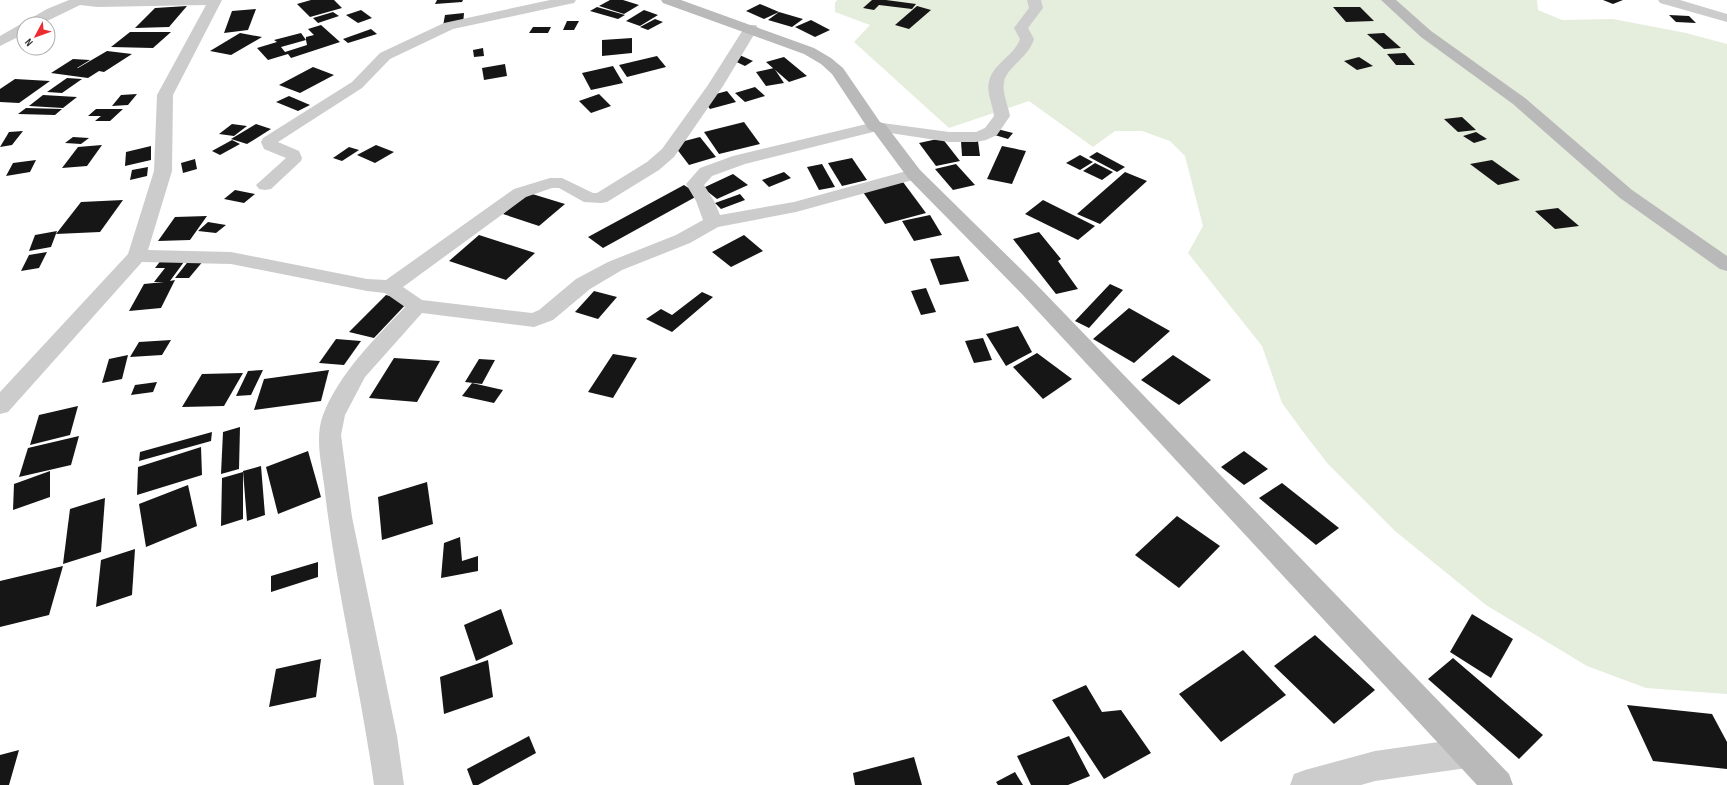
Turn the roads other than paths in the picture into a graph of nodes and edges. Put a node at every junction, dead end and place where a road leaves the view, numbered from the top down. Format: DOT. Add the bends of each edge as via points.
graph roads {
  1 [pos="79,0"];
  2 [pos="214,0"];
  3 [pos="569,0"];
  4 [pos="668,0"];
  5 [pos="1034,0"];
  6 [pos="1388,0"];
  7 [pos="1665,0"];
  8 [pos="45,16"];
  9 [pos="1727,18"];
  10 [pos="751,28"];
  11 [pos="16,33"];
  12 [pos="0,42"];
  13 [pos="877,127"];
  14 [pos="914,174"];
  15 [pos="265,185"];
  16 [pos="713,222"];
  17 [pos="137,256"];
  18 [pos="1727,266"];
  19 [pos="390,287"];
  20 [pos="417,306"];
  21 [pos="0,406"];
  22 [pos="1467,753"];
  23 [pos="389,785"];
  24 [pos="1305,785"];
  25 [pos="1498,785"];
  1 -- 2 [label="street" via="97,3"];
  1 -- 8 [label="street"];
  2 -- 17 [label="street" via="165,95 163,171"];
  3 -- 15 [label="street" via="449,26 380,59 366,78 357,85 269,142 294,158"];
  4 -- 10 [label="street"];
  5 -- 13 [label="street" via="1036,8 1020,28 1027,39 1022,53 999,74 996,82 1002,116 987,134 957,137"];
  6 -- 18 [label="street" via="1426,34 1518,101 1626,194"];
  7 -- 9 [label="street"];
  10 -- 13 [label="street" via="809,51 826,61 838,71"];
  10 -- 19 [label="street" via="719,80 668,153 653,166 601,198 590,198 562,183 550,183 520,193"];
  11 -- 12 [label="street"];
  13 -- 14 [label="street"];
  13 -- 16 [label="street" via="762,154 706,172 695,184"];
  14 -- 16 [label="street" via="796,207"];
  14 -- 22 [label="street" via="1028,288"];
  16 -- 20 [label="street" via="683,239 615,266 582,284 546,315 534,320"];
  17 -- 19 [label="street" via="231,258"];
  17 -- 21 [label="street"];
  19 -- 20 [label="street"];
  20 -- 23 [label="street" via="356,372 334,415 330,435 340,516"];
  22 -- 24 [label="street" via="1375,766"];
  22 -- 25 [label="street"];
}
